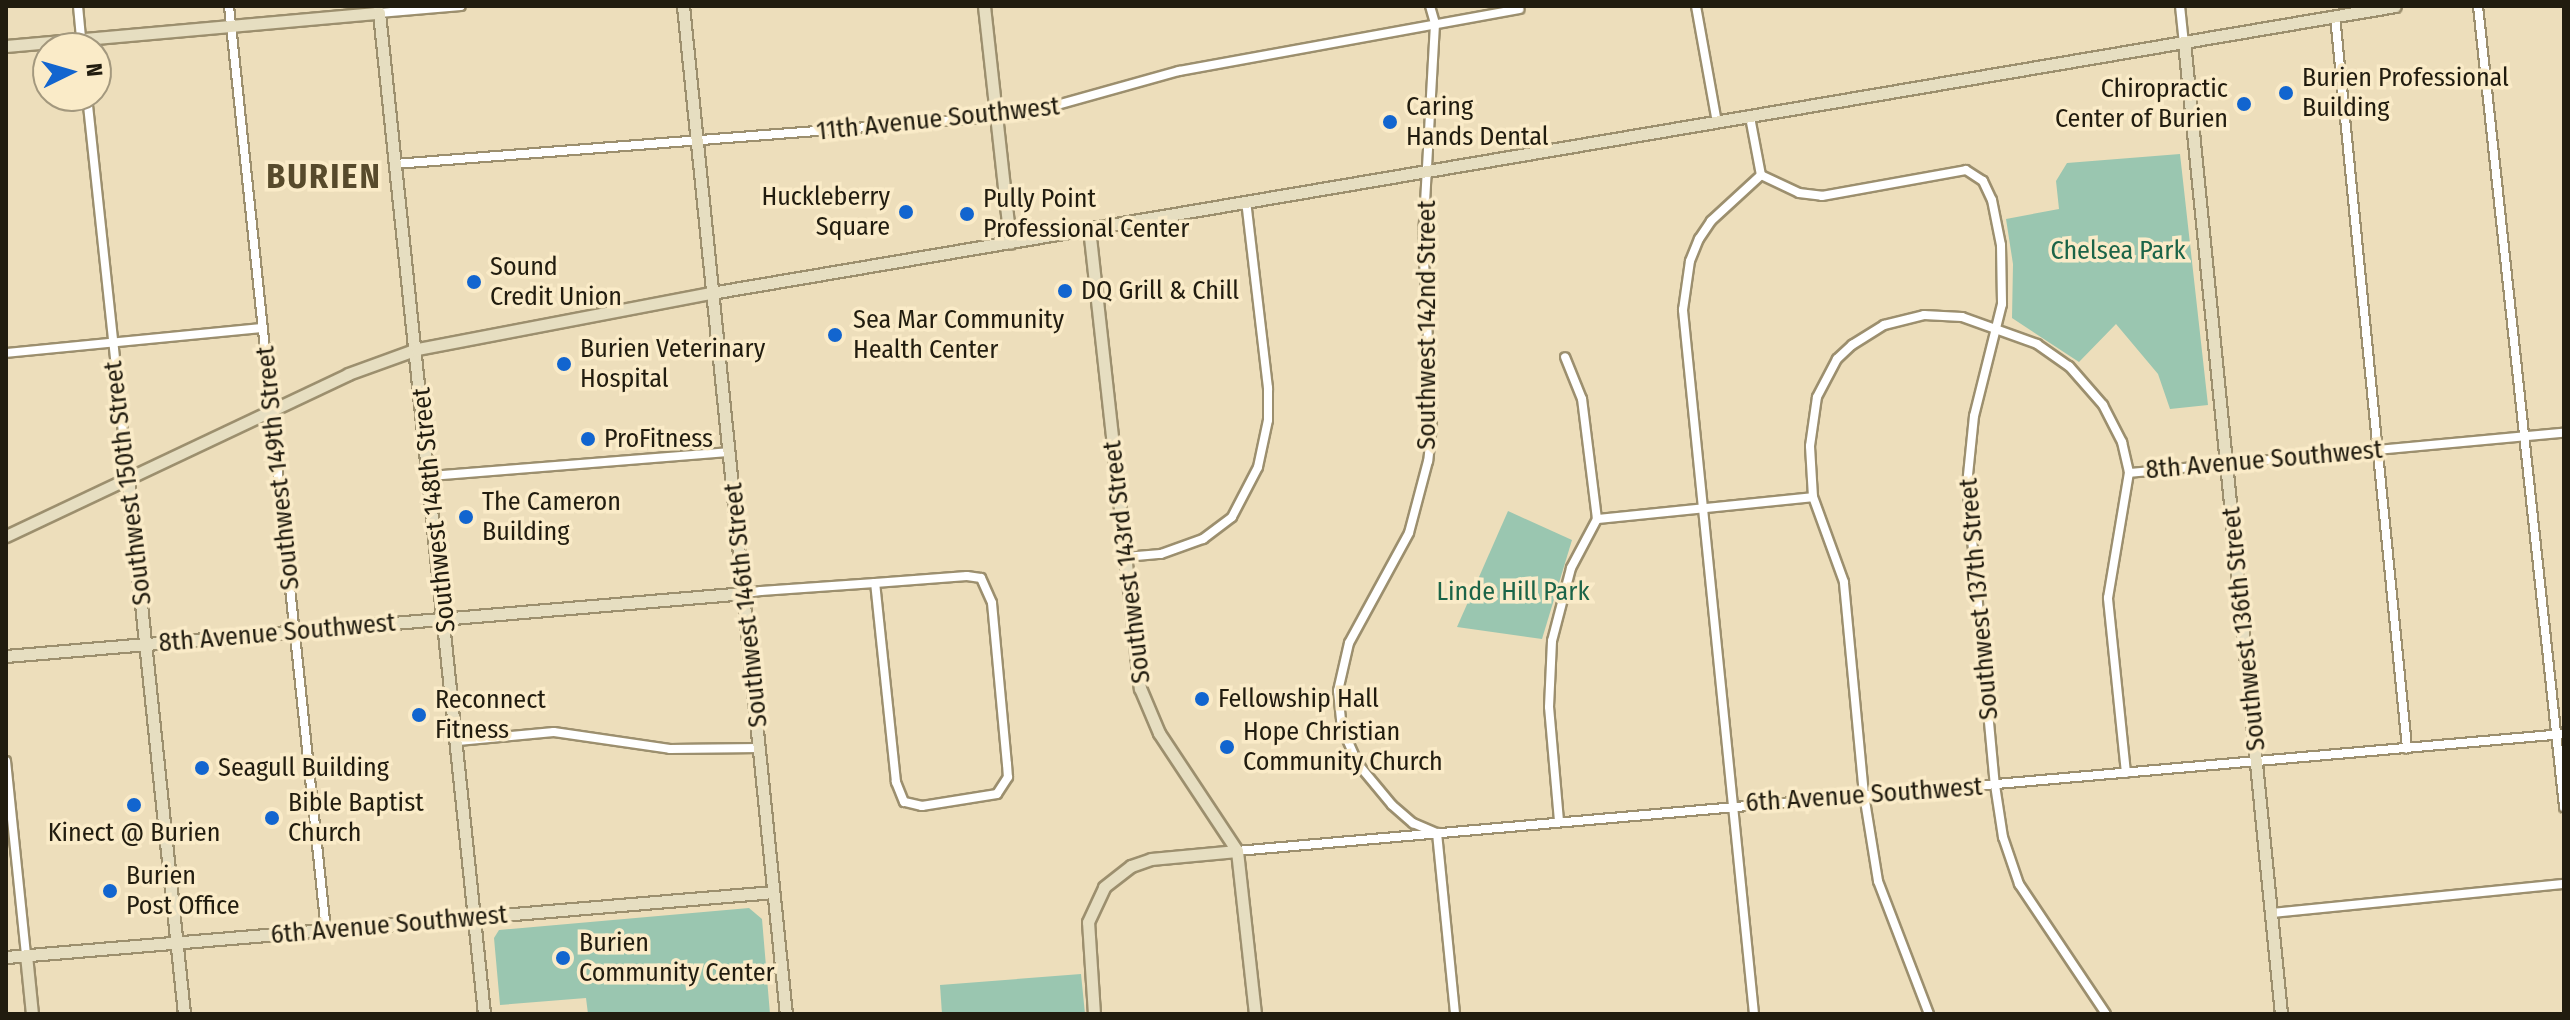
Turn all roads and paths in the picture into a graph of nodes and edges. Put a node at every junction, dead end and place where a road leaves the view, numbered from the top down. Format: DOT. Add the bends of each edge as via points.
graph roads {
  1 [pos="78,6"];
  2 [pos="229,6"];
  3 [pos="461,6"];
  4 [pos="683,6"];
  5 [pos="984,6"];
  6 [pos="1430,6"];
  7 [pos="1696,6"];
  8 [pos="2180,6"];
  9 [pos="2395,6"];
  10 [pos="2478,6"];
  11 [pos="378,9"];
  12 [pos="1519,9"];
  13 [pos="2335,16"];
  14 [pos="1435,24"];
  15 [pos="231,25"];
  16 [pos="81,32"];
  17 [pos="112,40"];
  18 [pos="2184,42"];
  19 [pos="32,45"];
  20 [pos="6,46"];
  21 [pos="89,112"];
  22 [pos="996,117"];
  23 [pos="1750,117"];
  24 [pos="1717,123"];
  25 [pos="696,143"];
  26 [pos="395,164"];
  27 [pos="1426,171"];
  28 [pos="1761,175"];
  29 [pos="1246,201"];
  30 [pos="1089,228"];
  31 [pos="1010,243"];
  32 [pos="711,293"];
  33 [pos="1998,327"];
  34 [pos="263,328"];
  35 [pos="112,344"];
  36 [pos="417,349"];
  37 [pos="6,353"];
  38 [pos="1565,357"];
  39 [pos="273,410"];
  40 [pos="2564,433"];
  41 [pos="2527,436"];
  42 [pos="2381,449"];
  43 [pos="730,452"];
  44 [pos="2227,463"];
  45 [pos="2129,473"];
  46 [pos="431,476"];
  47 [pos="128,480"];
  48 [pos="1813,497"];
  49 [pos="1702,509"];
  50 [pos="1597,519"];
  51 [pos="6,536"];
  52 [pos="1125,557"];
  53 [pos="875,583"];
  54 [pos="745,593"];
  55 [pos="446,619"];
  56 [pos="295,632"];
  57 [pos="147,644"];
  58 [pos="6,656"];
  59 [pos="2560,735"];
  60 [pos="458,741"];
  61 [pos="760,748"];
  62 [pos="2407,748"];
  63 [pos="2257,760"];
  64 [pos="6,761"];
  65 [pos="2126,773"];
  66 [pos="1995,785"];
  67 [pos="1864,795"];
  68 [pos="1734,805"];
  69 [pos="2564,807"];
  70 [pos="1559,821"];
  71 [pos="1437,833"];
  72 [pos="1237,851"];
  73 [pos="2564,884"];
  74 [pos="773,892"];
  75 [pos="2271,913"];
  76 [pos="476,917"];
  77 [pos="326,930"];
  78 [pos="176,942"];
  79 [pos="26,955"];
  80 [pos="6,957"];
  81 [pos="32,1014"];
  82 [pos="184,1014"];
  83 [pos="484,1014"];
  84 [pos="786,1014"];
  85 [pos="1094,1014"];
  86 [pos="1255,1014"];
  87 [pos="1455,1014"];
  88 [pos="1754,1014"];
  89 [pos="1929,1014"];
  90 [pos="2106,1014"];
  91 [pos="2281,1014"];
  1 -- 16 [label="street"];
  2 -- 15 [label="street, Southwest 149th Street"];
  3 -- 11 [label="street"];
  4 -- 25 [label="street, Southwest 146th Street"];
  5 -- 22 [label="street"];
  6 -- 14 [label="street, Southwest 142nd Street"];
  7 -- 24 [label="street"];
  8 -- 18 [label="street, Southwest 136th Street"];
  9 -- 13 [label="street"];
  10 -- 41 [label="street"];
  11 -- 15 [label="street"];
  11 -- 26 [label="street, Southwest 148th Street"];
  12 -- 14 [label="street, 11th Avenue Southwest"];
  13 -- 18 [label="street"];
  13 -- 42 [label="street"];
  14 -- 22 [label="street, 11th Avenue Southwest" via="1179,71 1067,106"];
  14 -- 27 [label="street, Southwest 142nd Street"];
  15 -- 17 [label="street"];
  15 -- 34 [label="street, Southwest 149th Street"];
  18 -- 23 [label="street"];
  18 -- 44 [label="street, Southwest 136th Street"];
  19 -- 20 [label="street"];
  21 -- 35 [label="street, Southwest 150th Street"];
  22 -- 25 [label="street, 11th Avenue Southwest"];
  22 -- 31 [label="street"];
  23 -- 24 [label="street"];
  23 -- 28 [label="street"];
  24 -- 27 [label="street"];
  25 -- 26 [label="street, 11th Avenue Southwest"];
  25 -- 32 [label="street, Southwest 146th Street"];
  26 -- 36 [label="street, Southwest 148th Street"];
  27 -- 29 [label="street"];
  27 -- 71 [label="street, Southwest 142nd Street" via="1424,301 1432,425 1428,461 1409,533 1349,643 1338,691 1342,728 1358,764 1392,805 1413,823"];
  28 -- 33 [label="street, Southwest 137th Street" via="1799,193 1822,196 1966,170 1983,181 1996,215 2003,278"];
  28 -- 49 [label="street" via="1711,221 1690,261 1685,284"];
  29 -- 30 [label="street"];
  29 -- 52 [label="street" via="1268,420 1258,467 1232,517 1203,539 1161,554"];
  30 -- 31 [label="street"];
  30 -- 52 [label="street, Southwest 143rd Street"];
  31 -- 32 [label="street"];
  32 -- 36 [label="street"];
  32 -- 43 [label="street, Southwest 146th Street"];
  33 -- 45 [label="street, 8th Avenue Southwest" via="2069,366 2113,423"];
  33 -- 48 [label="street, 8th Avenue Southwest" via="1924,315 1884,325 1852,345 1837,359 1817,397 1810,446"];
  33 -- 66 [label="street, Southwest 137th Street" via="1974,416 1967,485"];
  34 -- 35 [label="street"];
  34 -- 39 [label="street, Southwest 149th Street"];
  35 -- 37 [label="street"];
  35 -- 47 [label="street, Southwest 150th Street"];
  36 -- 39 [label="street"];
  36 -- 46 [label="street, Southwest 148th Street"];
  38 -- 50 [label="street" via="1582,399"];
  39 -- 47 [label="street"];
  39 -- 56 [label="street, Southwest 149th Street"];
  40 -- 41 [label="street, 8th Avenue Southwest"];
  41 -- 42 [label="street, 8th Avenue Southwest"];
  41 -- 59 [label="street"];
  42 -- 44 [label="street, 8th Avenue Southwest"];
  42 -- 62 [label="street"];
  43 -- 46 [label="street"];
  43 -- 54 [label="street, Southwest 146th Street"];
  44 -- 45 [label="street, 8th Avenue Southwest"];
  44 -- 63 [label="street, Southwest 136th Street"];
  45 -- 65 [label="street" via="2108,586"];
  46 -- 55 [label="street, Southwest 148th Street"];
  47 -- 51 [label="street"];
  47 -- 57 [label="street, Southwest 150th Street"];
  48 -- 49 [label="street"];
  48 -- 67 [label="street, 8th Avenue Southwest" via="1844,582"];
  49 -- 50 [label="street"];
  49 -- 68 [label="street"];
  50 -- 70 [label="street" via="1571,568 1552,641 1549,707"];
  52 -- 72 [label="street, Southwest 143rd Street" via="1140,688 1148,711"];
  53 -- 53 [label="street, 8th Avenue Southwest" via="896,782 904,802 922,806 989,798 1004,787 1007,764 992,603 978,577"];
  53 -- 54 [label="street, 8th Avenue Southwest"];
  54 -- 55 [label="street, 8th Avenue Southwest"];
  54 -- 61 [label="street, Southwest 146th Street"];
  55 -- 56 [label="street, 8th Avenue Southwest"];
  55 -- 60 [label="street, Southwest 148th Street"];
  56 -- 57 [label="street, 8th Avenue Southwest"];
  56 -- 77 [label="street, Southwest 149th Street"];
  57 -- 58 [label="street, 8th Avenue Southwest"];
  57 -- 78 [label="street, Southwest 150th Street"];
  59 -- 62 [label="street, 6th Avenue Southwest"];
  59 -- 69 [label="street"];
  60 -- 61 [label="street" via="554,732 680,749"];
  60 -- 76 [label="street, Southwest 148th Street"];
  61 -- 74 [label="street, Southwest 146th Street"];
  62 -- 63 [label="street, 6th Avenue Southwest"];
  63 -- 65 [label="street, 6th Avenue Southwest"];
  63 -- 75 [label="street, Southwest 136th Street"];
  64 -- 79 [label="street"];
  65 -- 66 [label="street, 6th Avenue Southwest"];
  66 -- 67 [label="street, 6th Avenue Southwest"];
  66 -- 90 [label="street, Southwest 137th Street" via="2003,837 2019,884"];
  67 -- 68 [label="street, 6th Avenue Southwest"];
  67 -- 89 [label="street, 8th Avenue Southwest" via="1878,881"];
  68 -- 70 [label="street, 6th Avenue Southwest"];
  68 -- 88 [label="street"];
  70 -- 71 [label="street, 6th Avenue Southwest"];
  71 -- 72 [label="street, 6th Avenue Southwest"];
  71 -- 87 [label="street"];
  72 -- 85 [label="street, 6th Avenue Southwest" via="1164,857 1121,872 1095,901 1088,932"];
  72 -- 86 [label="street, Southwest 143rd Street"];
  73 -- 75 [label="street"];
  74 -- 76 [label="street, 6th Avenue Southwest"];
  74 -- 84 [label="street, Southwest 146th Street"];
  75 -- 91 [label="street, Southwest 136th Street"];
  76 -- 77 [label="street, 6th Avenue Southwest"];
  76 -- 83 [label="street, Southwest 148th Street"];
  77 -- 78 [label="street, 6th Avenue Southwest"];
  78 -- 79 [label="street, 6th Avenue Southwest"];
  78 -- 82 [label="street, Southwest 150th Street"];
  79 -- 80 [label="street, 6th Avenue Southwest"];
  79 -- 81 [label="street"];
}
